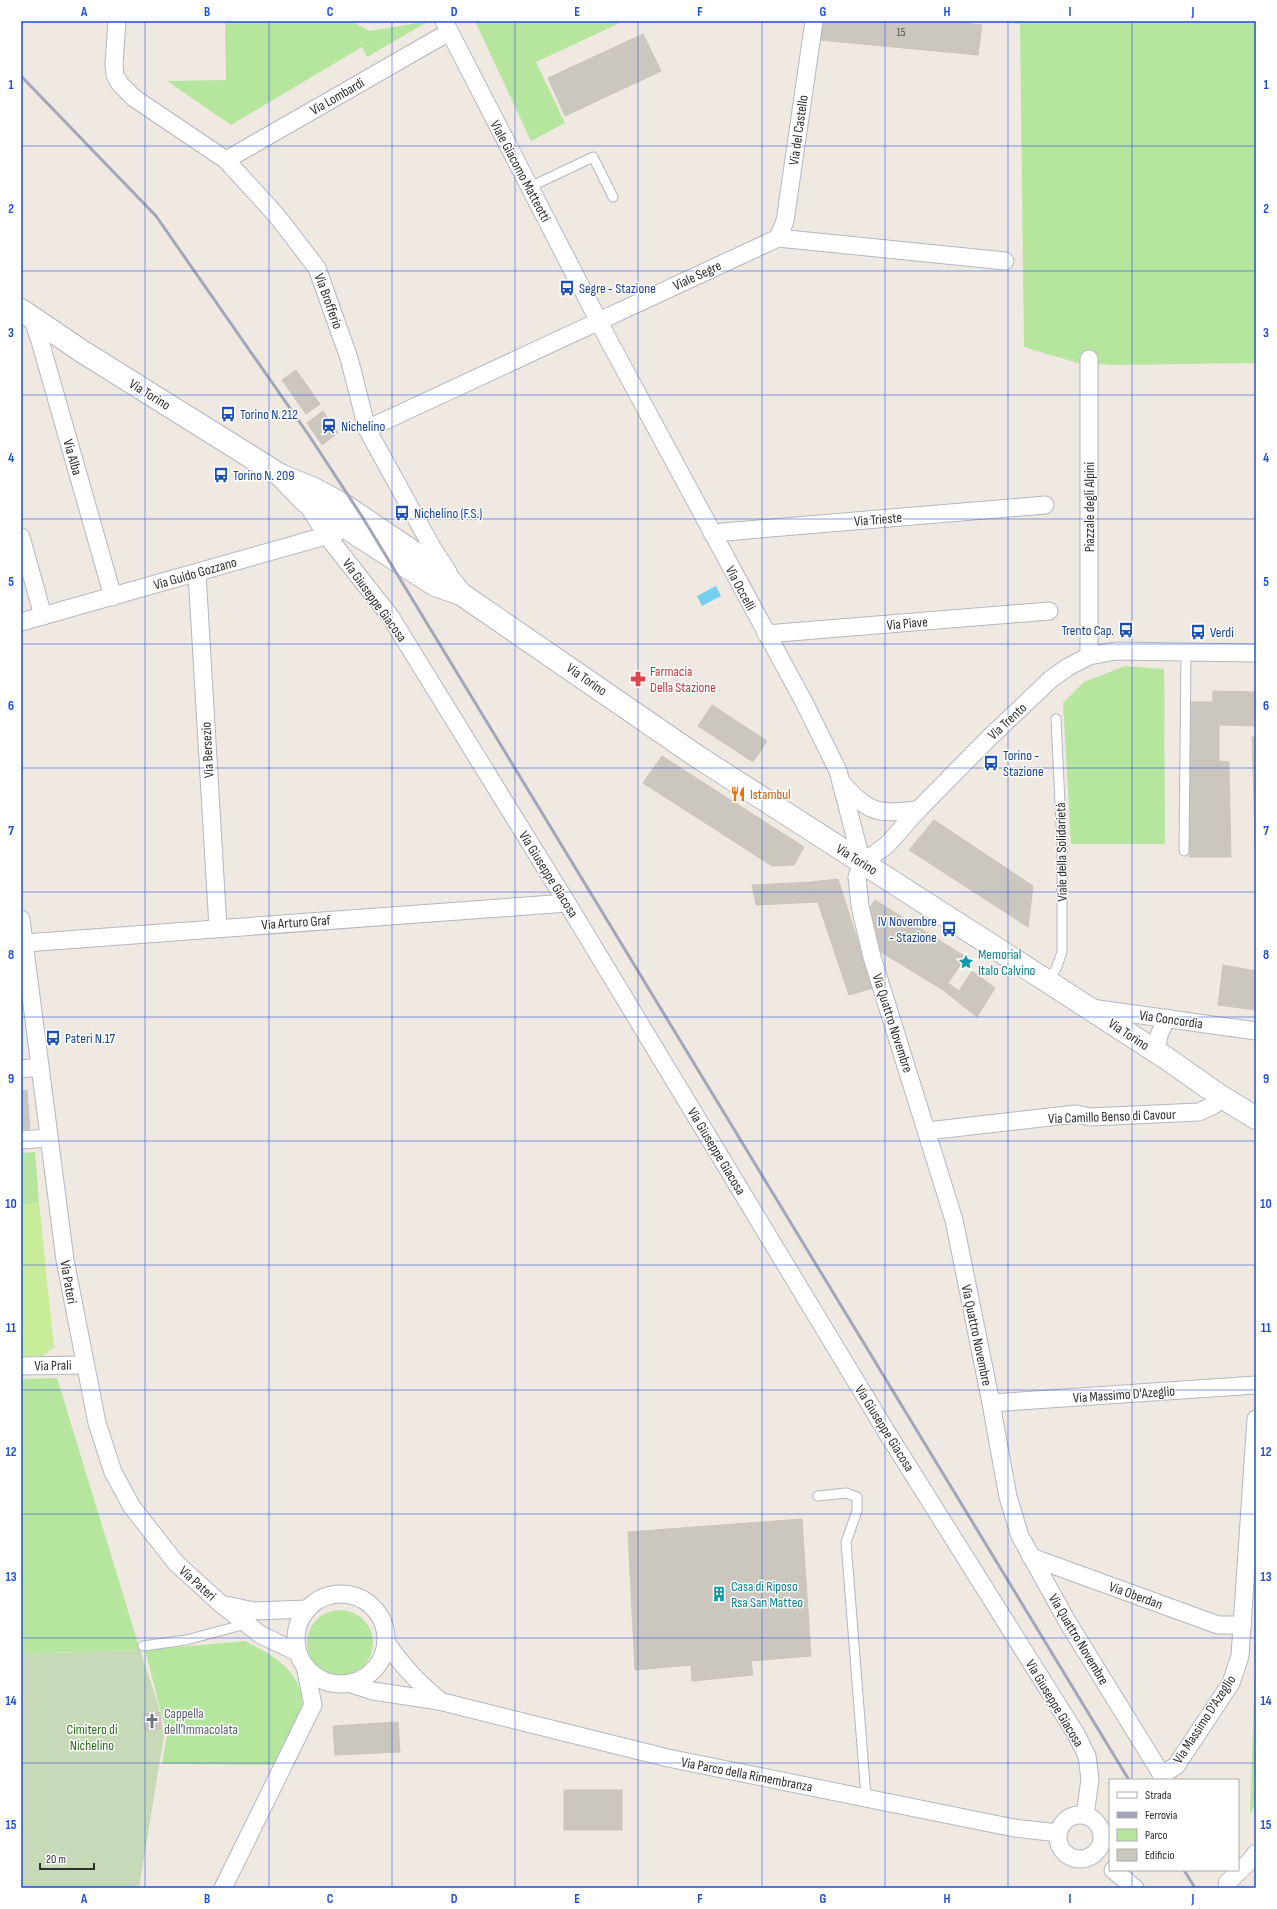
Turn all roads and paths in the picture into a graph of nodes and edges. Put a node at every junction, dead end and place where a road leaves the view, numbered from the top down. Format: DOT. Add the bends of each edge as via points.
graph roads {
  1 [pos="116,21"];
  2 [pos="814,21"];
  3 [pos="447,26"];
  4 [pos="226,160"];
  5 [pos="530,187"];
  6 [pos="613,197"];
  7 [pos="778,238"];
  8 [pos="1005,261"];
  9 [pos="26,314"];
  10 [pos="599,321"];
  11 [pos="1089,359"];
  12 [pos="367,429"];
  13 [pos="280,475"];
  14 [pos="305,502"];
  15 [pos="1045,505"];
  16 [pos="348,529"];
  17 [pos="712,533"];
  18 [pos="327,536"];
  19 [pos="21,537"];
  20 [pos="432,557"];
  21 [pos="197,572"];
  22 [pos="461,594"];
  23 [pos="113,597"];
  24 [pos="1049,611"];
  25 [pos="43,616"];
  26 [pos="21,622"];
  27 [pos="766,634"];
  28 [pos="1186,651"];
  29 [pos="1256,653"];
  30 [pos="1089,656"];
  31 [pos="1056,719"];
  32 [pos="842,783"];
  33 [pos="918,810"];
  34 [pos="1184,851"];
  35 [pos="862,863"];
  36 [pos="567,903"];
  37 [pos="21,919"];
  38 [pos="218,928"];
  39 [pos="25,943"];
  40 [pos="1047,981"];
  41 [pos="1087,1007"];
  42 [pos="1166,1018"];
  43 [pos="1256,1031"];
  44 [pos="1156,1052"];
  45 [pos="40,1067"];
  46 [pos="21,1069"];
  47 [pos="1220,1096"];
  48 [pos="1256,1118"];
  49 [pos="927,1131"];
  50 [pos="49,1138"];
  51 [pos="21,1140"];
  52 [pos="85,1364"];
  53 [pos="21,1366"];
  54 [pos="1256,1385"];
  55 [pos="991,1403"];
  56 [pos="1256,1419"];
  57 [pos="818,1496"];
  58 [pos="1031,1557"];
  59 [pos="221,1604"];
  60 [pos="307,1609"];
  61 [pos="246,1624"];
  62 [pos="1243,1625"];
  63 [pos="386,1642"];
  64 [pos="143,1646"];
  65 [pos="301,1659"];
  66 [pos="343,1684"];
  67 [pos="439,1701"];
  68 [pos="313,1705"];
  69 [pos="1163,1777"];
  70 [pos="866,1797"];
  71 [pos="1085,1816"];
  72 [pos="1058,1832"];
  73 [pos="1102,1840"];
  74 [pos="1256,1853"];
  75 [pos="1089,1857"];
  76 [pos="1109,1858"];
  77 [pos="1109,1866"];
  78 [pos="1239,1870"];
  79 [pos="1116,1871"];
  80 [pos="1237,1871"];
  81 [pos="1226,1880"];
  82 [pos="223,1888"];
  83 [pos="1135,1888"];
  1 -- 4 [label="street, Via Brofferio" via="114,64 120,84 134,98"];
  2 -- 7 [label="street, Via del Castello" via="785,221"];
  3 -- 4 [label="street, Via Lombardi"];
  3 -- 5 [label="street, Viale Giacomo Matteotti"];
  4 -- 12 [label="street, Via Brofferio" via="277,216 317,268 349,358"];
  5 -- 6 [label="lane" via="593,157"];
  5 -- 10 [label="street, Viale Giacomo Matteotti"];
  7 -- 8 [label="street"];
  7 -- 10 [label="street, Viale Segre"];
  9 -- 13 [label="main road, Via Torino"];
  9 -- 23 [label="street, Via Alba" via="40,341"];
  10 -- 12 [label="street, Viale Segre"];
  10 -- 17 [label="street, Via Occelli"];
  11 -- 30 [label="street, Piazzale degli Alpini"];
  12 -- 20 [label="street, Via Brofferio"];
  13 -- 14 [label="main road, Via Torino"];
  13 -- 20 [label="main road, Via Torino" via="342,504"];
  14 -- 16 [label="main road, Via Torino"];
  14 -- 18 [label="street, Via Giuseppe Giacosa"];
  15 -- 17 [label="street, Via Trieste"];
  16 -- 18 [label="street, Via Guido Gozzano"];
  16 -- 22 [label="main road, Via Torino" via="435,585"];
  17 -- 27 [label="street, Via Occelli"];
  18 -- 21 [label="street, Via Guido Gozzano"];
  18 -- 36 [label="street, Via Giuseppe Giacosa" via="390,616"];
  19 -- 25 [label="street"];
  20 -- 22 [label="main road, Via Torino"];
  21 -- 23 [label="street, Via Guido Gozzano"];
  21 -- 38 [label="street, Via Bersezio"];
  22 -- 35 [label="main road, Via Torino" via="698,757"];
  23 -- 25 [label="street, Via Guido Gozzano"];
  24 -- 27 [label="street, Via Piave"];
  25 -- 26 [label="street, Via Guido Gozzano"];
  27 -- 32 [label="street, Via Occelli" via="805,704"];
  28 -- 29 [label="street, Via Trento"];
  28 -- 30 [label="street, Via Trento" via="1129,650 1100,652"];
  28 -- 34 [label="lane"];
  30 -- 33 [label="street, Via Trento" via="1051,679"];
  31 -- 40 [label="lane, Viale della Solidarietà" via="1062,846 1062,952 1056,969"];
  32 -- 33 [label="street" via="867,808 888,813"];
  32 -- 35 [label="street, Via Occelli"];
  33 -- 35 [label="street, Via Trento" via="887,845"];
  35 -- 40 [label="main road, Via Torino"];
  35 -- 49 [label="street, Via Quattro Novembre" via="857,877 860,906 870,950"];
  36 -- 38 [label="street, Via Arturo Graf"];
  36 -- 71 [label="street, Via Giuseppe Giacosa" via="886,1431 1076,1734 1087,1756 1090,1780"];
  37 -- 39 [label="street, Via Pateri"];
  38 -- 39 [label="street, Via Arturo Graf"];
  39 -- 45 [label="street, Via Pateri"];
  40 -- 41 [label="main road, Via Torino"];
  41 -- 42 [label="street, Via Concordia"];
  41 -- 44 [label="main road, Via Torino"];
  42 -- 43 [label="street, Via Concordia"];
  42 -- 44 [label="street"];
  44 -- 47 [label="main road, Via Torino"];
  45 -- 46 [label="street"];
  45 -- 50 [label="street, Via Pateri"];
  47 -- 48 [label="main road, Via Torino"];
  47 -- 49 [label="street, Via Camillo Benso di Cavour" via="1214,1105 1199,1112 1090,1117 1076,1114"];
  49 -- 55 [label="street, Via Quattro Novembre" via="954,1220"];
  50 -- 51 [label="street"];
  50 -- 52 [label="street, Via Pateri" via="65,1260"];
  52 -- 53 [label="street, Via Prali"];
  52 -- 59 [label="street, Via Pateri" via="97,1423 113,1472 132,1507 176,1563"];
  54 -- 55 [label="street, Via Massimo D'Azeglio"];
  55 -- 58 [label="street, Via Quattro Novembre" via="1008,1497 1020,1536"];
  56 -- 62 [label="street, Via Massimo D'Azeglio"];
  57 -- 70 [label="lane" via="846,1493 857,1497 857,1511 846,1542"];
  58 -- 62 [label="street, Via Oberdan" via="1218,1625"];
  58 -- 69 [label="street, Via Quattro Novembre" via="1067,1621"];
  59 -- 60 [label="street, Via Pateri" via="254,1611"];
  59 -- 61 [label="street, Via Pateri"];
  60 -- 63 [label="street" via="320,1599 336,1594 358,1597 376,1611 384,1626"];
  60 -- 65 [label="street" via="297,1629 296,1641"];
  61 -- 64 [label="lane" via="186,1640"];
  61 -- 65 [label="street, Via Pateri"];
  62 -- 69 [label="street, Via Massimo D'Azeglio" via="1240,1656 1231,1683 1176,1766"];
  63 -- 66 [label="street" via="384,1654 372,1673"];
  63 -- 67 [label="street, Via Parco della Rimembranza" via="414,1679"];
  65 -- 66 [label="street, Via Pateri" via="313,1675 323,1681"];
  65 -- 68 [label="street"];
  66 -- 67 [label="street, Via Parco della Rimembranza"];
  66 -- 68 [label="street"];
  67 -- 70 [label="street, Via Parco della Rimembranza" via="668,1758"];
  68 -- 82 [label="street"];
  70 -- 72 [label="street, Via Parco della Rimembranza" via="1014,1828"];
  71 -- 72 [label="street" via="1076,1815 1068,1818"];
  71 -- 73 [label="street" via="1098,1825"];
  72 -- 75 [label="street" via="1058,1841 1066,1855 1081,1859"];
  73 -- 75 [label="street" via="1100,1847"];
  73 -- 76 [label="street"];
  74 -- 78 [label="street"];
  75 -- 77 [label="street"];
  79 -- 83 [label="street"];
  80 -- 81 [label="street"];
}
